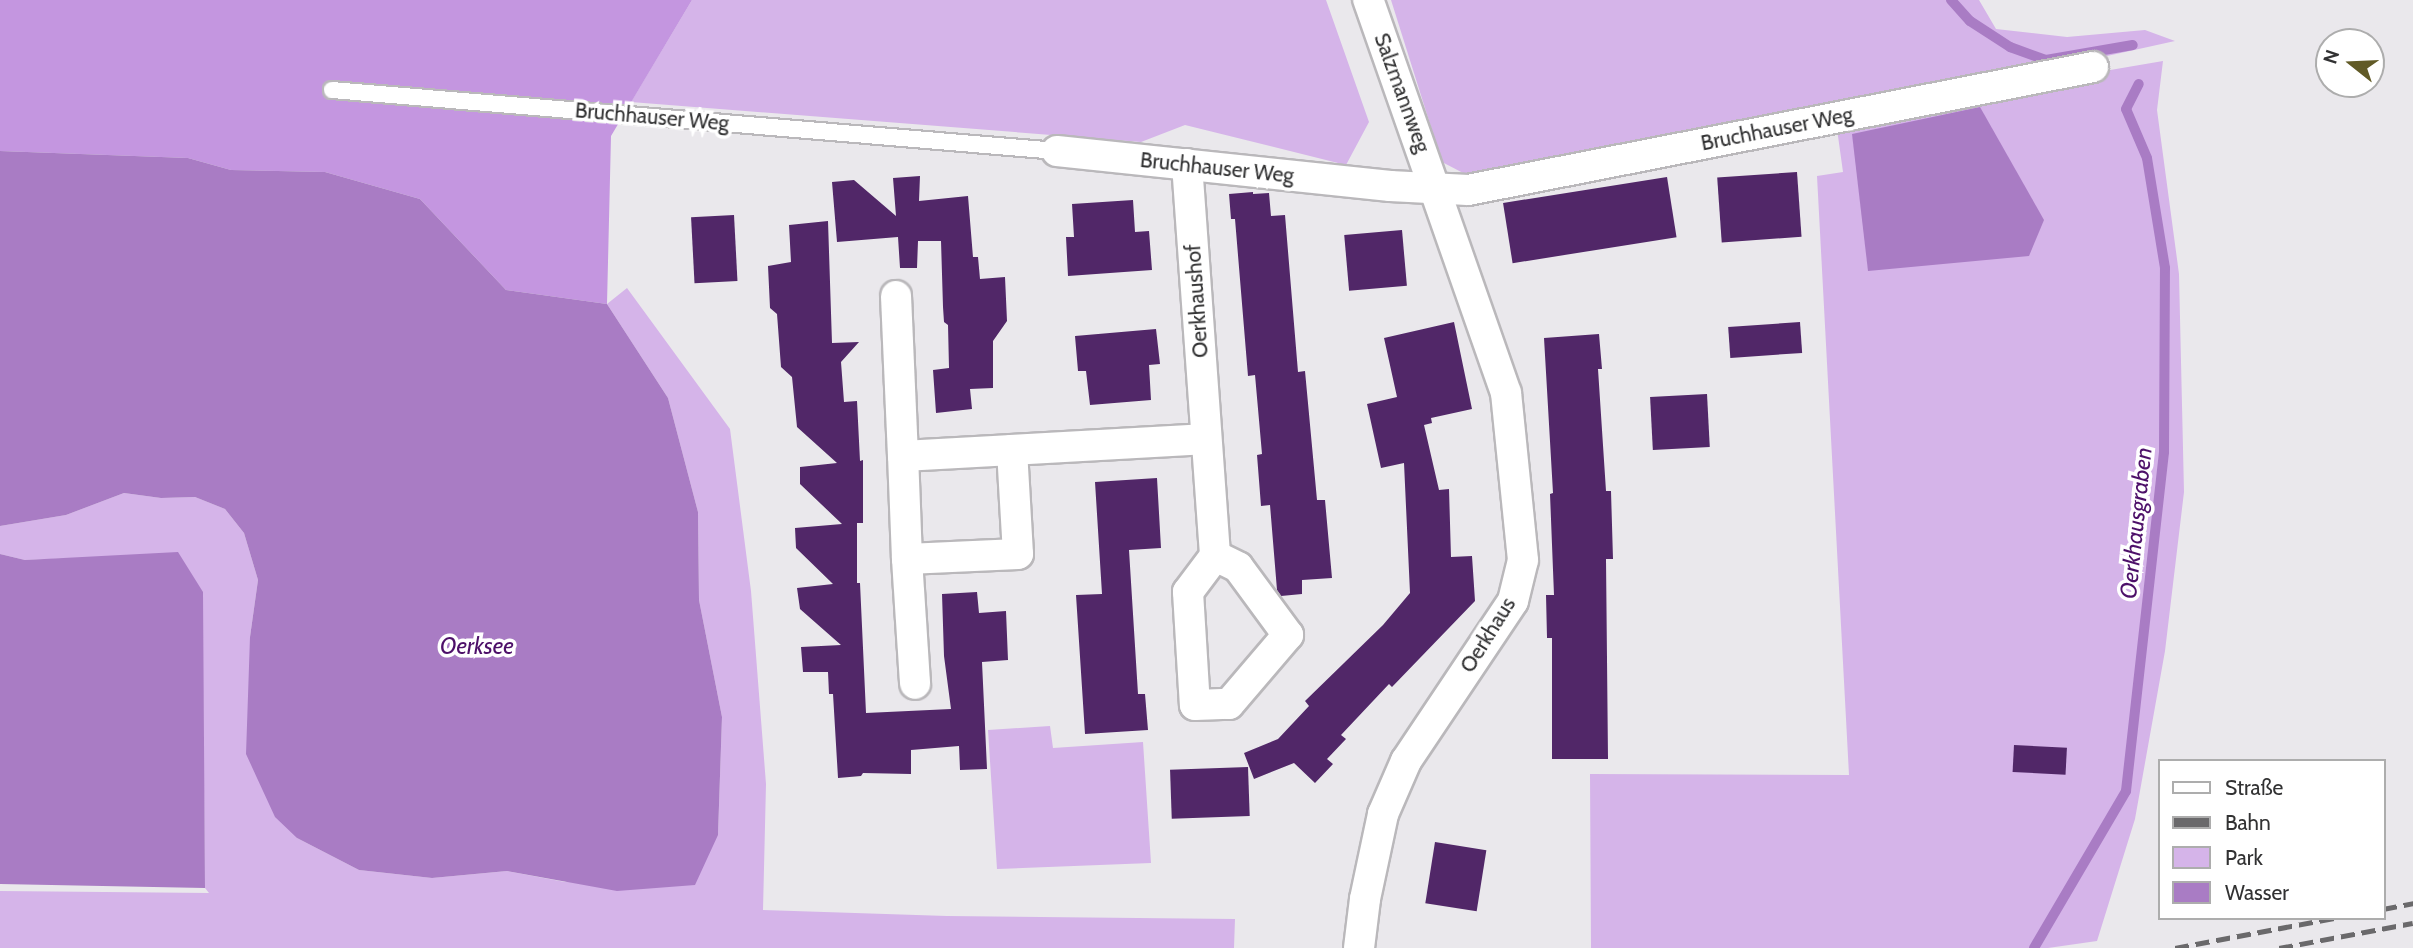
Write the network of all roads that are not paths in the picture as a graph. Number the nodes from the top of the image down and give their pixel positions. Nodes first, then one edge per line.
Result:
1 (1368, 0) edge
2 (2093, 67) dead end
3 (332, 90) dead end
4 (1057, 151) joint
5 (1187, 164) junction
6 (1435, 187) junction
7 (896, 296) dead end
8 (1206, 439) junction
9 (1012, 450) junction
10 (903, 456) junction
11 (1216, 556) junction
12 (907, 559) junction
13 (915, 684) dead end
14 (1359, 948) edge

1 - 6 street, Salzmannweg
2 - 6 street, Bruchhauser Weg
3 - 4 lane, Bruchhauser Weg
4 - 5 street, Bruchhauser Weg
5 - 6 street, Bruchhauser Weg
5 - 8 street, Oerkhaushof
6 - 14 street, Oerkhaus
7 - 10 street
8 - 9 street
8 - 11 street, Oerkhaushof
9 - 10 street
9 - 12 street
10 - 12 street
11 - 11 street
12 - 13 street

